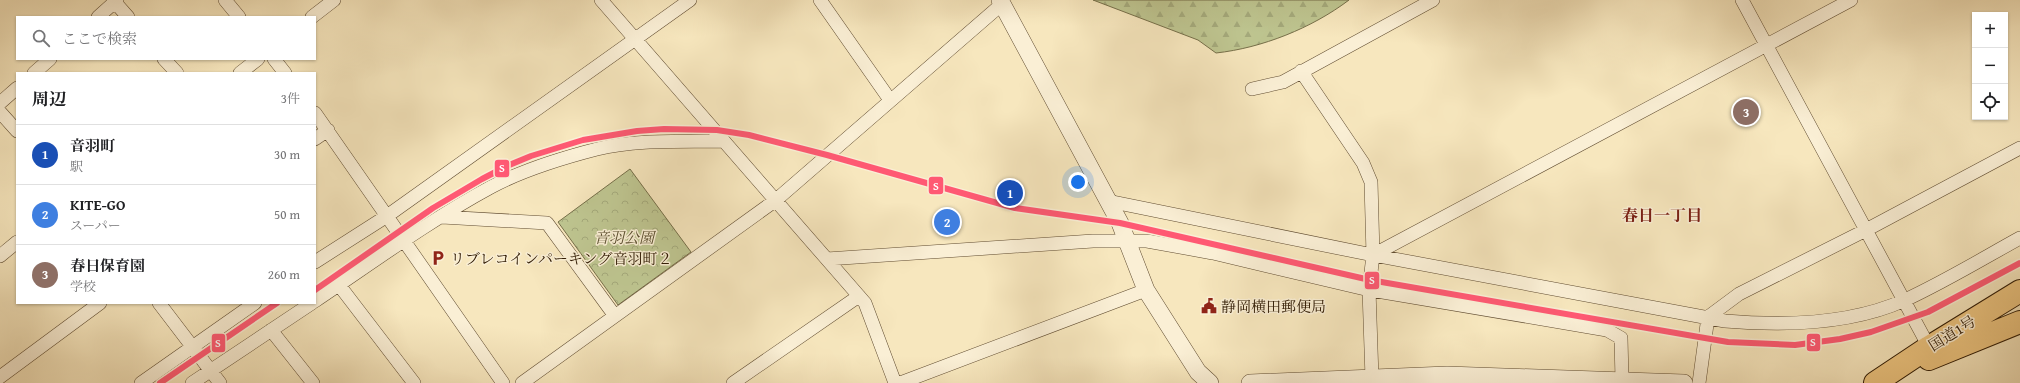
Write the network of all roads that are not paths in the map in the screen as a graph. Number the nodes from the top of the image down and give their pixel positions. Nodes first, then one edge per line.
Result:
1 (225, 0) edge
2 (334, 0) edge
3 (601, 0) edge
4 (690, 0) edge
5 (820, 0) edge
6 (1433, 0) edge
7 (1742, 0) edge
8 (1850, 0) edge
9 (115, 1) edge
10 (1001, 2) edge
11 (99, 16) edge
12 (127, 16) edge
13 (239, 16) edge
14 (313, 16) edge
15 (635, 39) junction
16 (1766, 45) junction
17 (49, 60) edge
18 (165, 60) edge
19 (257, 60) edge
20 (275, 60) edge
21 (1301, 71) junction
22 (35, 72) edge
23 (176, 72) edge
24 (241, 72) edge
25 (284, 72) edge
26 (16, 89) edge
27 (1252, 89) dead end
28 (890, 100) junction
29 (0, 103) edge
30 (0, 112) edge
31 (316, 114) edge
32 (16, 130) edge
33 (328, 130) junction
34 (316, 138) edge
35 (724, 142) junction
36 (2020, 148) edge
37 (776, 200) junction
38 (1108, 201) junction
39 (386, 216) junction
40 (442, 217) junction
41 (1866, 230) junction
42 (2020, 238) edge
43 (405, 241) junction
44 (1127, 242) junction
45 (16, 243) edge
46 (1373, 255) junction
47 (0, 256) edge
48 (316, 258) edge
49 (827, 259) junction
50 (339, 285) junction
51 (1146, 290) junction
52 (1369, 290) junction
53 (2020, 291) edge
54 (859, 296) junction
55 (316, 300) edge
56 (1904, 300) junction
57 (99, 304) edge
58 (160, 304) edge
59 (254, 304) edge
60 (310, 304) edge
61 (614, 316) junction
62 (1708, 317) junction
63 (2020, 322) edge
64 (271, 330) junction
65 (192, 346) junction
66 (1929, 347) junction
67 (210, 370) junction
68 (0, 377) edge
69 (1372, 378) junction
70 (1447, 379) edge
71 (1622, 380) junction
72 (1880, 380) edge
73 (408, 381) edge
74 (736, 382) edge
75 (141, 383) edge
76 (192, 383) edge
77 (220, 383) edge
78 (313, 383) edge
79 (503, 383) edge
80 (522, 383) edge
81 (894, 383) edge
82 (900, 383) edge
83 (1210, 383) edge
84 (1250, 383) edge
85 (1684, 383) edge
86 (1699, 383) edge

1 - 13 street
2 - 14 street
3 - 15 street
4 - 15 street
5 - 28 street
6 - 21 street
7 - 16 street
8 - 16 street
9 - 11 street
9 - 12 street
10 - 28 street
10 - 38 street
15 - 35 street
15 - 39 street
16 - 41 street
16 - 46 street
17 - 22 street
18 - 23 street
19 - 24 street
20 - 25 street
21 - 27 street
21 - 46 street
26 - 29 street
28 - 37 street
30 - 32 street
31 - 33 street
33 - 34 street
33 - 39 street
35 - 37 street
35 - 40 street
36 - 41 street
37 - 49 street
37 - 61 street
38 - 44 street
38 - 46 street
39 - 43 street
39 - 48 street
40 - 43 street
40 - 61 street
41 - 56 street
41 - 62 street
42 - 56 street
43 - 50 street
43 - 79 street
44 - 49 street
44 - 51 street
44 - 52 street
45 - 47 street
46 - 52 street
46 - 62 street
49 - 54 street
50 - 55 street
50 - 73 street
51 - 82 street
51 - 83 street
52 - 69 street
52 - 71 street
53 - 66 highway, 国道1号
54 - 74 street
54 - 81 street
56 - 62 street
56 - 66 street
57 - 68 street
58 - 65 street
59 - 65 street
60 - 64 street
61 - 80 street
62 - 86 street
63 - 72 highway, 国道1号
64 - 67 street
64 - 78 street
65 - 67 street
65 - 75 street
66 - 72 highway, 国道1号
67 - 76 street
67 - 77 street
69 - 70 street
69 - 84 street
70 - 71 street
71 - 85 street

